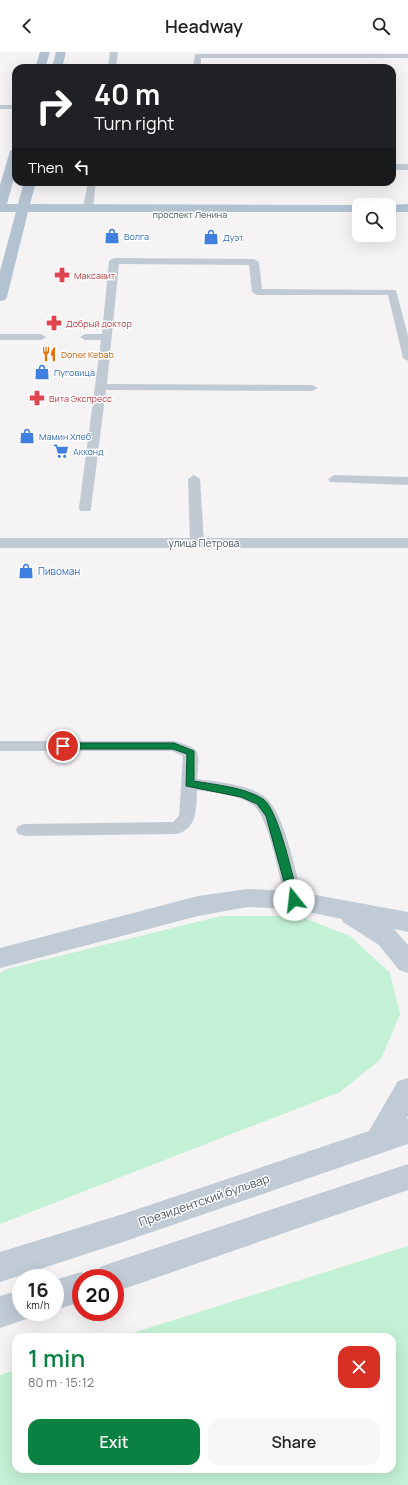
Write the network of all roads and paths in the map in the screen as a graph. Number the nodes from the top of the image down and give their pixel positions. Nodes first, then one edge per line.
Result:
1 (45, 52) edge
2 (61, 52) edge
3 (114, 52) edge
4 (408, 56) edge
5 (41, 64) edge
6 (58, 64) edge
7 (112, 64) edge
8 (197, 64) edge
9 (0, 106) edge
10 (12, 107) edge
11 (12, 165) edge
12 (396, 167) edge
13 (408, 167) edge
14 (29, 186) edge
15 (91, 186) edge
16 (0, 207) edge
17 (88, 207) junction
18 (352, 208) edge
19 (396, 208) edge
20 (408, 208) edge
21 (23, 211) junction
22 (352, 214) edge
23 (396, 214) edge
24 (408, 214) edge
25 (0, 215) edge
26 (0, 297) edge
27 (0, 336) edge
28 (41, 337) dead end
29 (85, 337) dead end
30 (107, 337) junction
31 (408, 358) edge
32 (101, 387) junction
33 (312, 388) dead end
34 (194, 479) dead end
35 (334, 479) dead end
36 (408, 481) edge
37 (85, 508) dead end
38 (0, 543) edge
39 (408, 543) edge
40 (197, 544) junction
41 (0, 746) edge
42 (190, 783) junction
43 (24, 830) dead end
44 (294, 900) junction
45 (343, 909) junction
46 (408, 922) edge
47 (2, 956) edge
48 (408, 963) edge
49 (408, 1090) edge
50 (408, 1131) edge
51 (379, 1141) junction
52 (408, 1177) edge
53 (0, 1267) edge
54 (124, 1273) edge
55 (12, 1309) edge
56 (0, 1312) edge

1 - 5 main road
2 - 6 main road
3 - 7 lane
4 - 8 lane
9 - 10 lane
11 - 16 main road
12 - 13 lane
14 - 21 main road
15 - 17 lane
16 - 21 main road
17 - 18 main road, проспект Ленина
17 - 21 main road, проспект Ленина
19 - 20 main road
21 - 22 main road, проспект Ленина
21 - 25 main road
21 - 26 main road
23 - 24 main road
27 - 28 lane
29 - 30 lane
30 - 31 lane
30 - 32 lane
32 - 33 lane
32 - 37 lane
34 - 40 lane
35 - 36 lane
38 - 40 street, улица Петрова
39 - 40 street, улица Петрова
41 - 42 lane
42 - 43 lane
42 - 44 lane
44 - 45 main road
44 - 47 main road
45 - 46 main road
45 - 48 main road
49 - 51 main road
50 - 51 main road, Президентский бульвар
51 - 53 main road, Президентский бульвар
52 - 54 main road
55 - 56 main road

